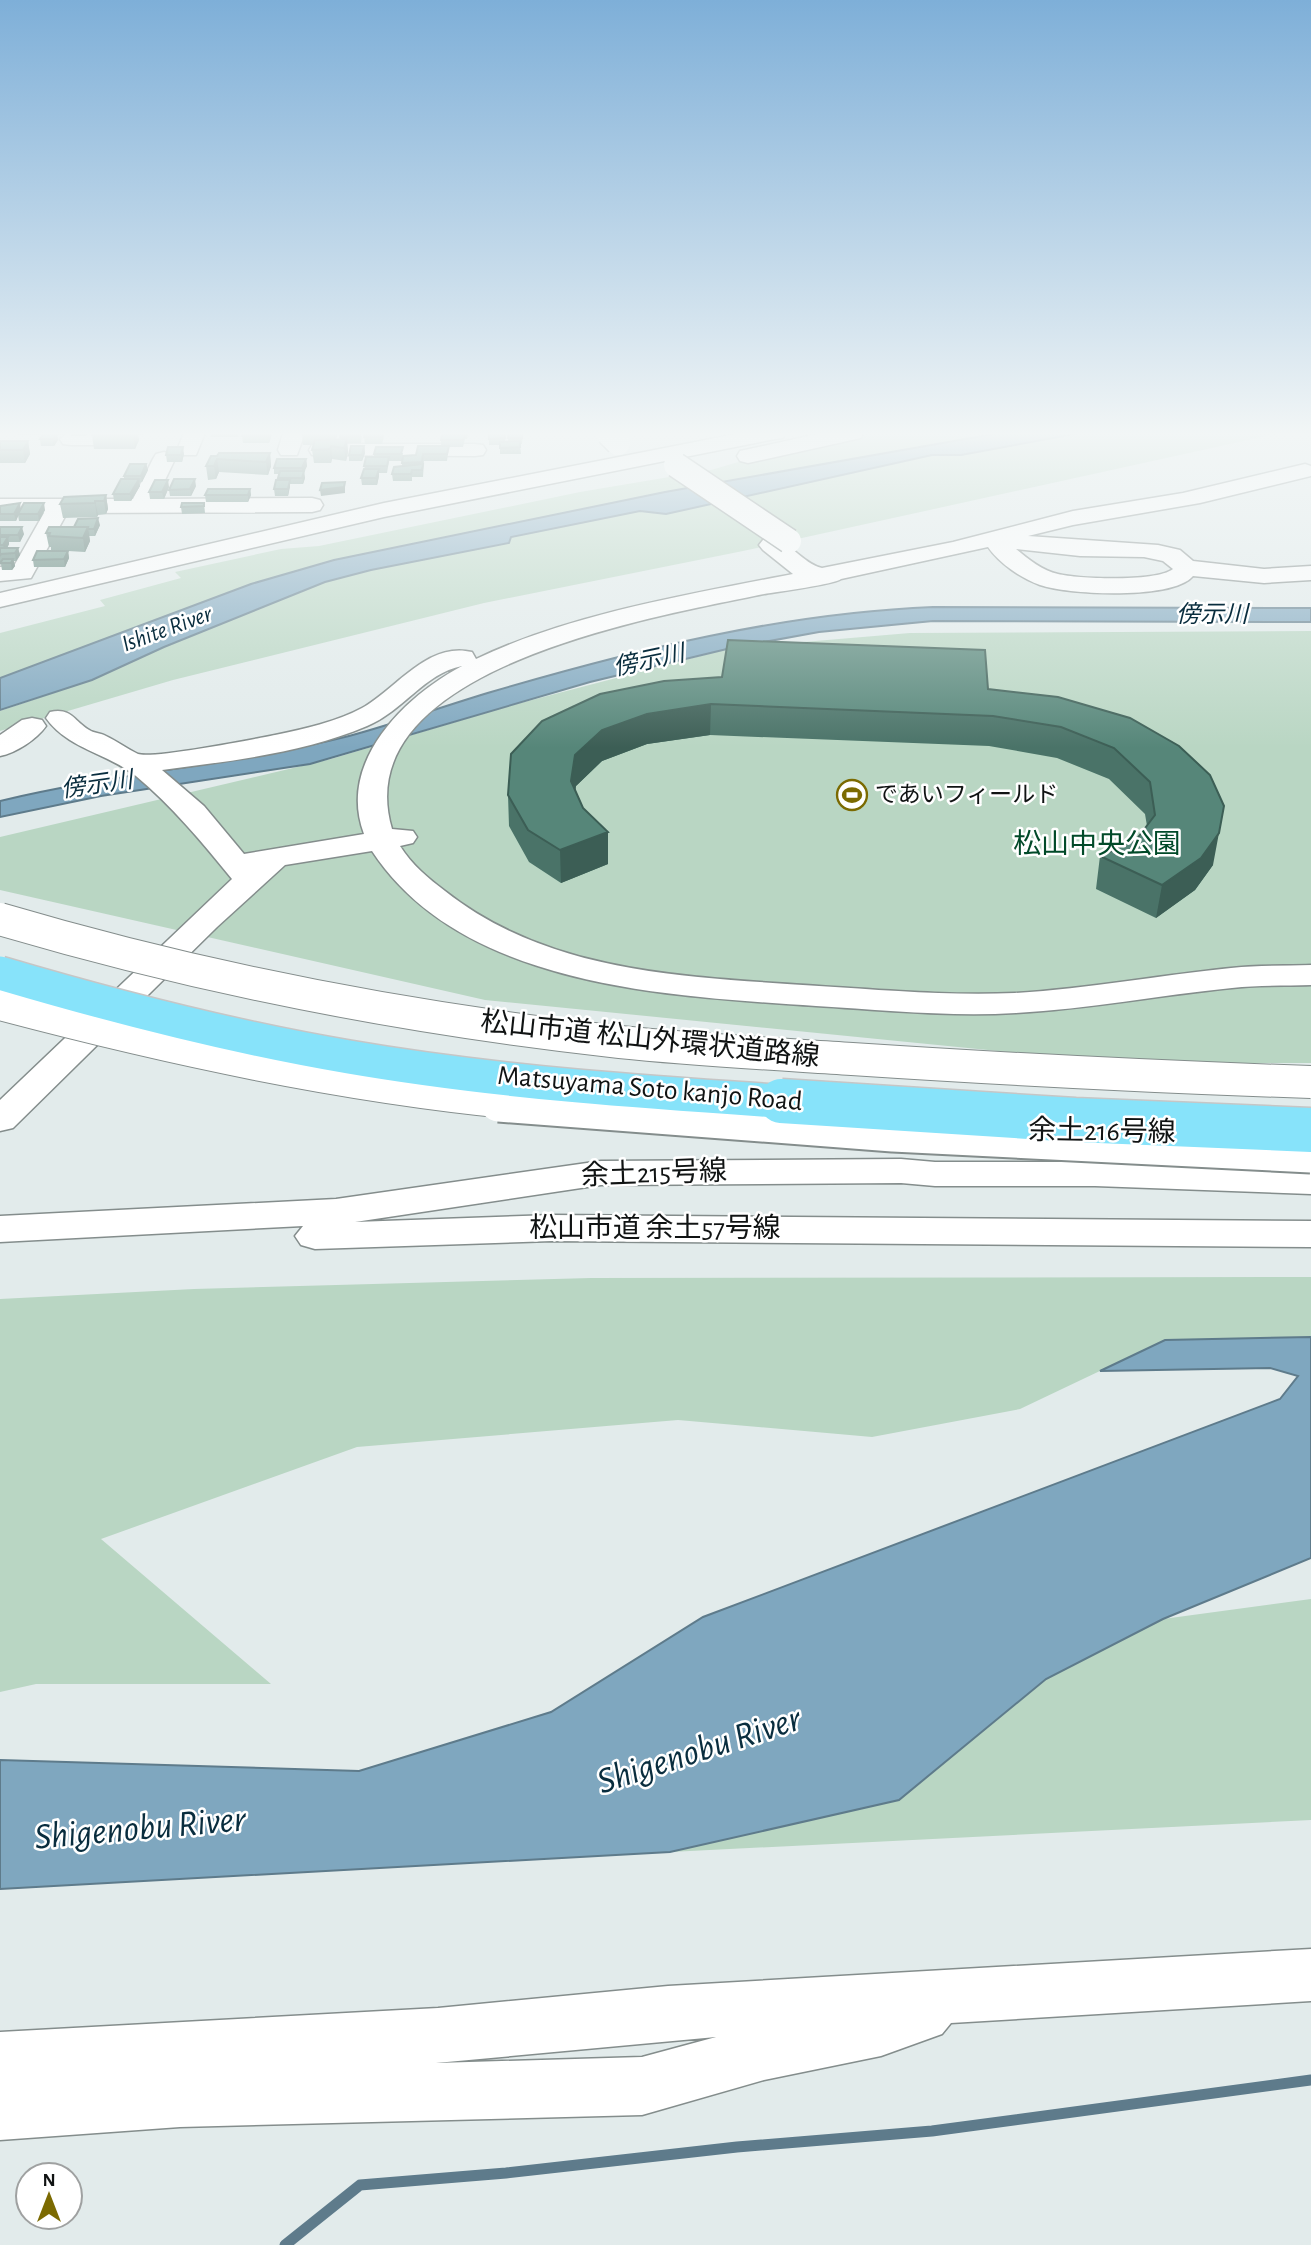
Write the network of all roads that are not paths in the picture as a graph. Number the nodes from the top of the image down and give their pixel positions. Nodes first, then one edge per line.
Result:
1 (42, 538) edge
2 (199, 538) edge
3 (312, 538) edge
4 (344, 538) edge
5 (771, 538) edge
6 (1018, 538) edge
7 (1073, 538) joint
8 (288, 543) junction
9 (997, 545) junction
10 (785, 548) junction
11 (1185, 568) junction
12 (0, 573) edge
13 (1311, 573) edge
14 (824, 575) junction
15 (774, 584) junction
16 (0, 600) edge
17 (0, 614) edge
18 (499, 658) junction
19 (60, 718) dead end
20 (32, 726) dead end
21 (0, 748) edge
22 (391, 764) junction
23 (141, 766) junction
24 (393, 838) junction
25 (243, 872) junction
26 (0, 919) edge
27 (1311, 959) edge
28 (0, 973) edge
29 (1311, 975) edge
30 (696, 992) junction
31 (0, 1004) edge
32 (1311, 1082) edge
33 (0, 1120) edge
34 (1311, 1130) edge
35 (1311, 1138) edge
36 (1311, 1152) edge
37 (901, 1171) junction
38 (1311, 1182) edge
39 (0, 1229) edge
40 (1311, 1234) edge
41 (0, 1246) edge
42 (1311, 1975) edge
43 (940, 1998) junction
44 (0, 2060) edge
45 (0, 2111) edge

1 - 12 street
2 - 16 street
3 - 8 street
4 - 8 street
5 - 10 street
6 - 9 street
7 - 9 street
7 - 11 street
8 - 17 street
9 - 11 street
9 - 14 street
10 - 14 street
10 - 15 street
11 - 13 street
14 - 15 street
14 - 22 street
15 - 18 street
18 - 22 street
18 - 23 street
19 - 23 street
20 - 21 street
22 - 24 street
23 - 25 street
24 - 25 street
24 - 30 street
25 - 33 street
26 - 32 street, 松山市道 松山外環状道路線, bridge
27 - 30 street
28 - 34 highway, Matsuyama Soto kanjo Road, bridge
29 - 30 street
31 - 36 street, bridge
35 - 37 street, 余土216号線
37 - 38 street, 余土215号線
37 - 39 street, 余土215号線
40 - 41 street, 松山市道 余土57号線
42 - 43 street
43 - 44 street
43 - 45 street

